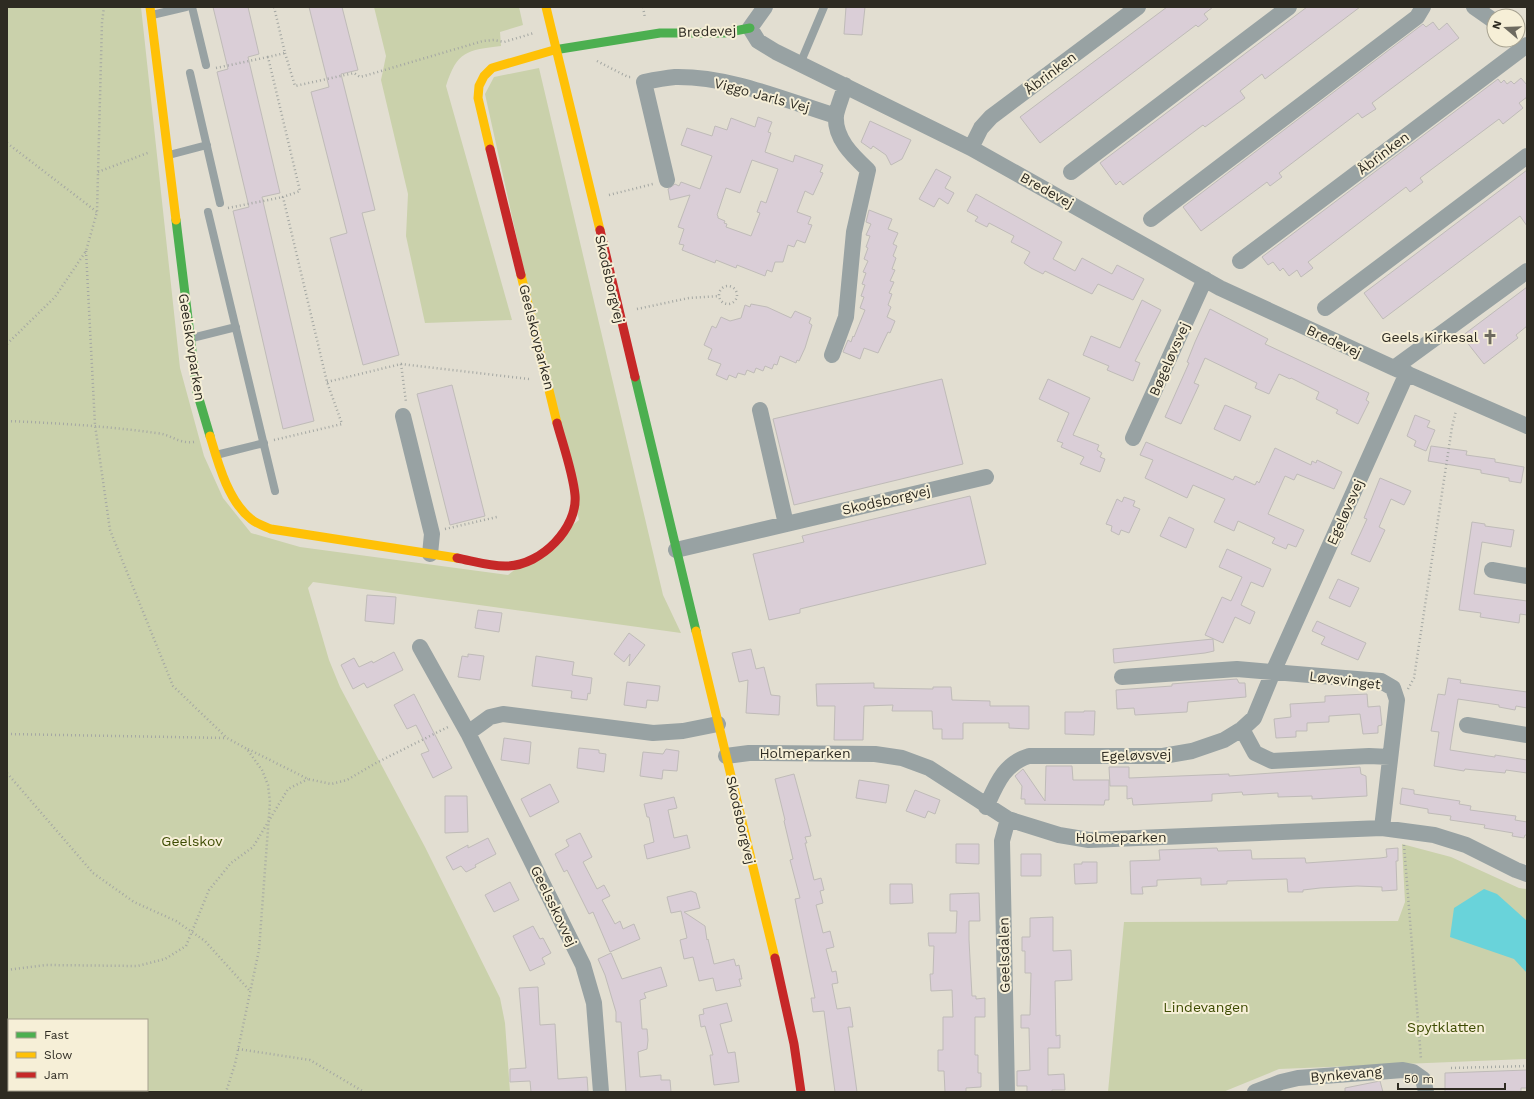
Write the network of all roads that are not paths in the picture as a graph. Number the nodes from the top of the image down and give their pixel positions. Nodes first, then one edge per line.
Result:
1 (186, 7) edge
2 (192, 7) edge
3 (546, 7) edge
4 (765, 7) edge
5 (824, 7) edge
6 (1138, 7) edge
7 (1289, 7) edge
8 (1423, 7) edge
9 (1474, 7) edge
10 (150, 11) edge
11 (1486, 15) edge
12 (750, 28) junction
13 (1520, 48) edge
14 (557, 49) junction
15 (800, 64) junction
16 (210, 66) road end
17 (190, 73) dead end
18 (846, 85) junction
19 (836, 116) junction
20 (207, 146) junction
21 (971, 148) junction
22 (167, 155) junction
23 (1527, 156) edge
24 (1071, 172) dead end
25 (667, 180) road end
26 (220, 203) dead end
27 (208, 212) road end
28 (1151, 219) dead end
29 (1240, 261) dead end
30 (1527, 271) edge
31 (1205, 279) junction
32 (1325, 308) dead end
33 (236, 327) junction
34 (189, 339) junction
35 (832, 354) dead end
36 (1400, 370) junction
37 (760, 410) dead end
38 (402, 416) dead end
39 (1527, 426) edge
40 (1133, 438) dead end
41 (264, 443) junction
42 (216, 455) junction
43 (986, 477) dead end
44 (275, 490) dead end
45 (786, 524) junction
46 (676, 550) junction
47 (430, 554) junction
48 (1492, 570) dead end
49 (1527, 576) edge
50 (420, 647) dead end
51 (1273, 672) junction
52 (1122, 676) dead end
53 (718, 724) junction
54 (1467, 725) dead end
55 (464, 726) junction
56 (1242, 729) junction
57 (1527, 735) edge
58 (726, 756) junction
59 (1390, 757) junction
60 (986, 806) junction
61 (1008, 819) junction
62 (1382, 828) junction
63 (1527, 874) edge
64 (1424, 1085) edge
65 (601, 1092) edge
66 (802, 1092) edge
67 (1007, 1092) edge
68 (1255, 1092) edge

1 - 10 lane
2 - 16 lane
3 - 14 street, Skodsborgvej
4 - 12 street
5 - 15 lane
6 - 21 street, Åbrinken
7 - 24 street
8 - 28 street
9 - 11 street
10 - 22 street, Geelskovparken
12 - 14 street, Bredevej
12 - 15 street, Bredevej
13 - 29 street, Åbrinken
14 - 46 street, Skodsborgvej
14 - 47 street, Geelskovparken
15 - 18 street, Bredevej
17 - 20 lane
18 - 19 street
18 - 21 street, Bredevej
19 - 25 street, Viggo Jarls Vej
19 - 35 street
20 - 22 lane
20 - 26 lane
21 - 31 street, Bredevej
22 - 34 street, Geelskovparken
23 - 32 street
27 - 33 lane
30 - 36 street
31 - 36 street, Bredevej
31 - 40 street, Bøgeløvsvej
33 - 34 lane
33 - 41 lane
34 - 42 street, Geelskovparken
36 - 39 street, Bredevej
36 - 51 street, Egeløvsvej
37 - 45 street
38 - 47 street
41 - 42 lane
41 - 44 lane
42 - 47 street, Geelskovparken
43 - 45 street, Skodsborgvej
45 - 46 street, Skodsborgvej
46 - 53 street, Skodsborgvej
48 - 49 street
50 - 55 street, Geelsskovvej
51 - 52 street
51 - 56 street, Egeløvsvej
51 - 59 street, Løvsvinget
53 - 55 street
53 - 58 street, Skodsborgvej
54 - 57 street
55 - 65 street, Geelsskovvej
56 - 59 street
56 - 60 street, Egeløvsvej
58 - 60 street, Holmeparken
58 - 66 street, Skodsborgvej
59 - 62 street, Løvsvinget
60 - 61 street, Holmeparken
61 - 62 street, Holmeparken
61 - 67 street, Geelsdalen
62 - 63 street, Holmeparken
64 - 68 street, Bynkevang

